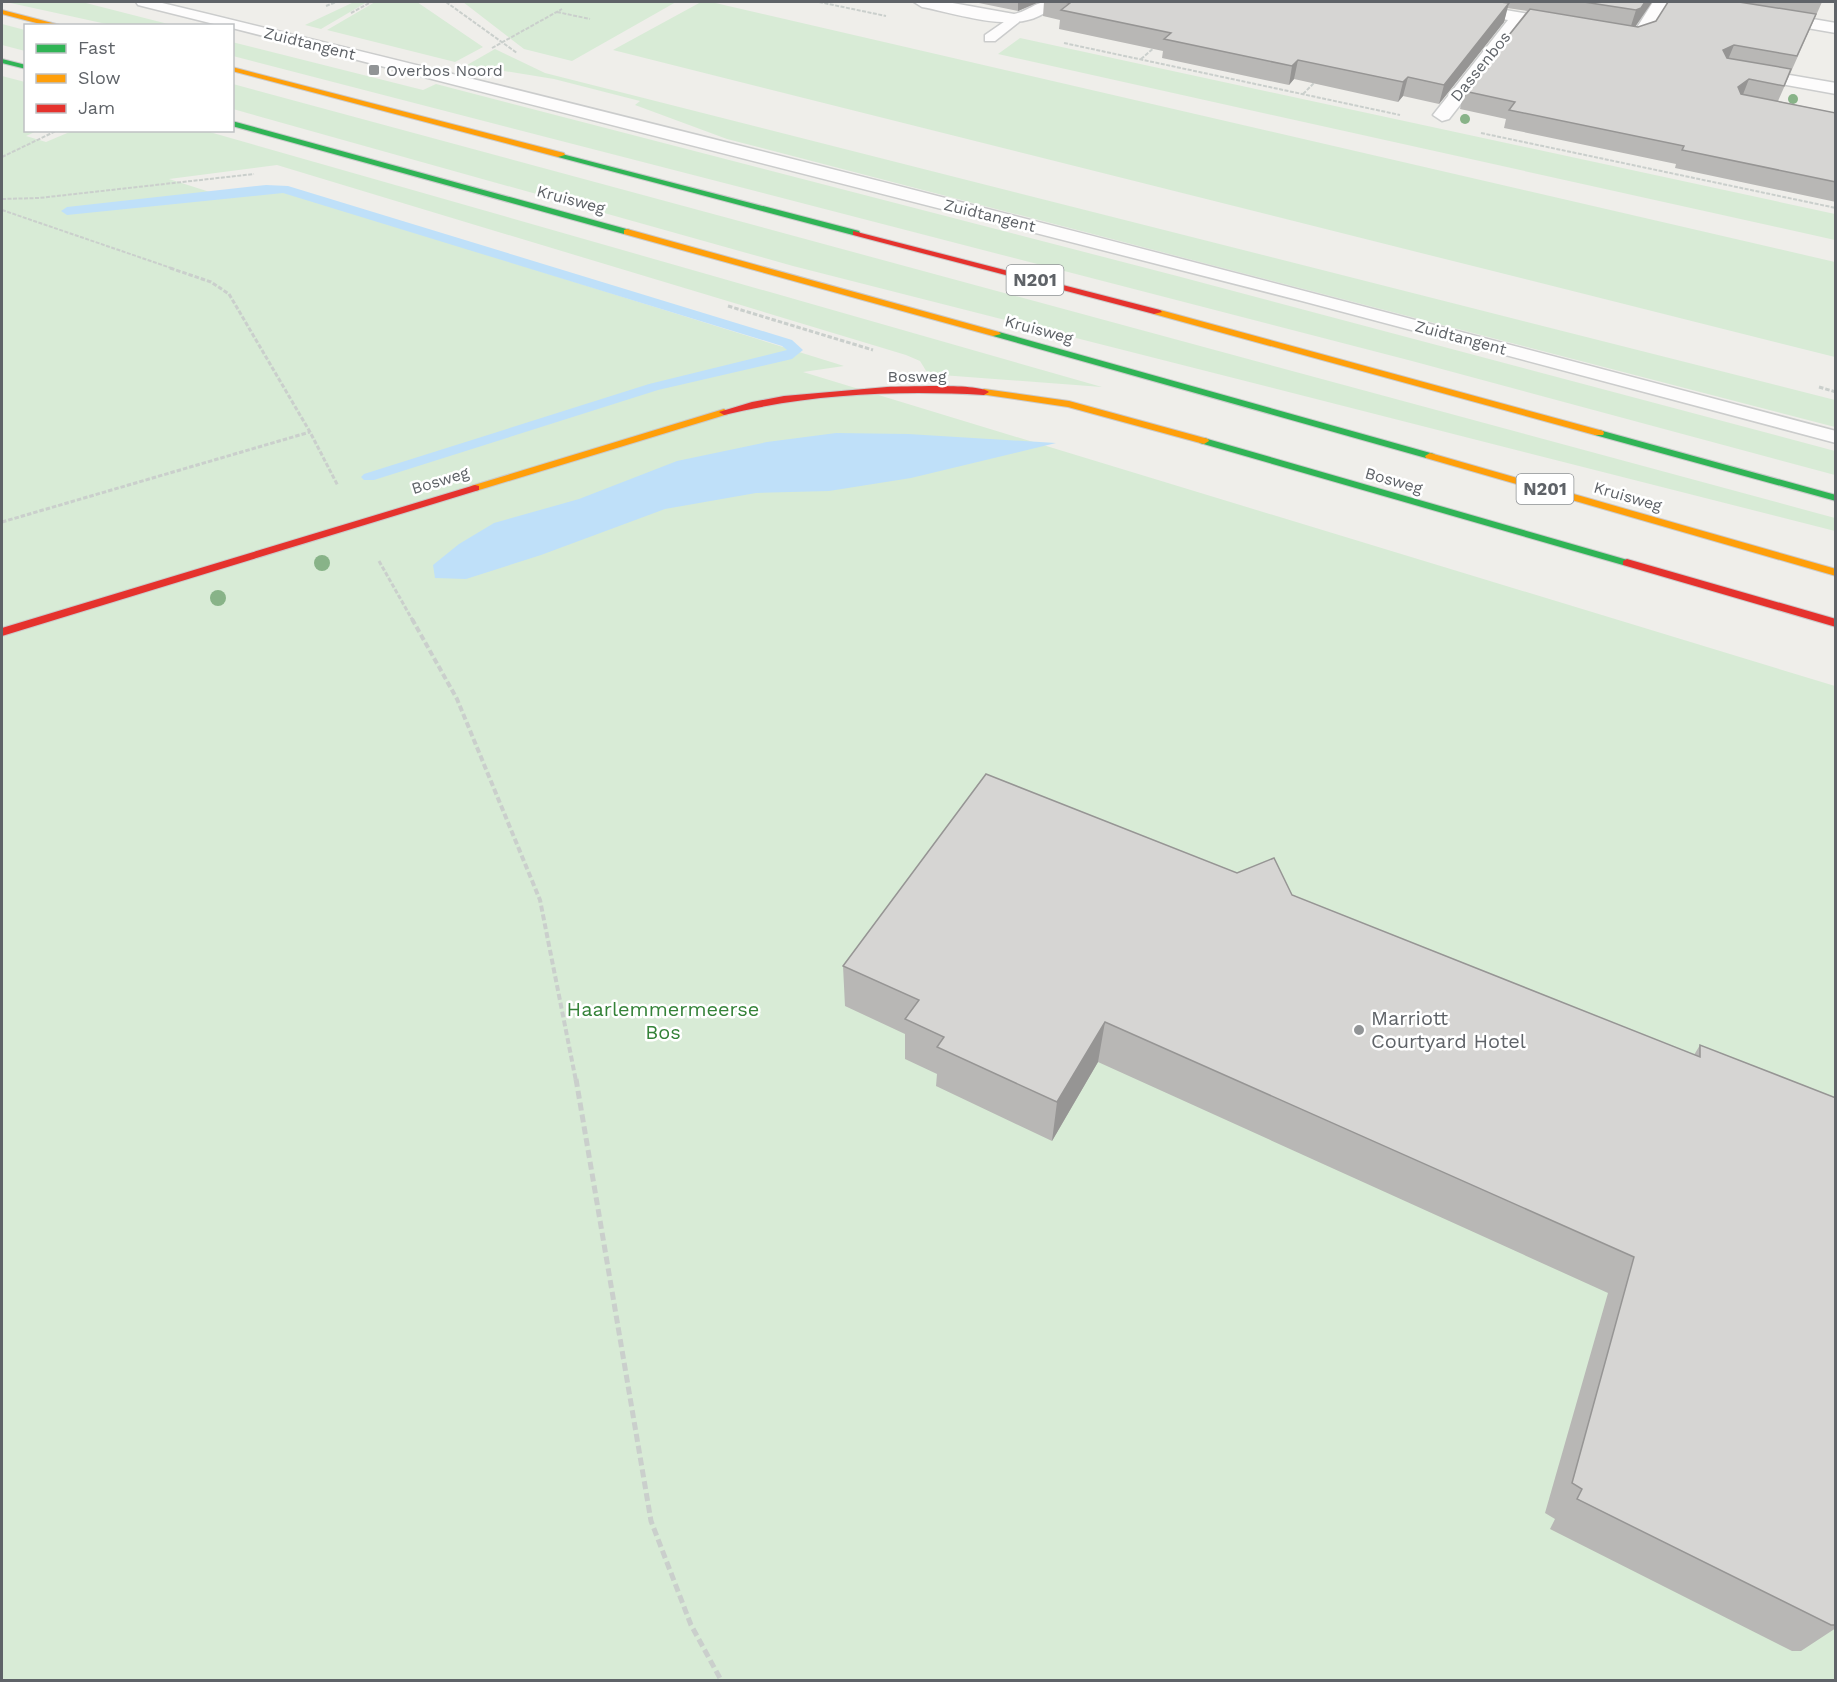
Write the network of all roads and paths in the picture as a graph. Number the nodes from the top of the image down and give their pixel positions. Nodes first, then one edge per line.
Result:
1 (143, 2) edge
2 (446, 2) edge
3 (922, 2) edge
4 (1048, 2) edge
5 (1432, 2) edge
6 (1661, 2) edge
7 (562, 9) dead end
8 (2, 12) edge
9 (556, 12) junction
10 (1750, 14) edge
11 (1519, 18) junction
12 (590, 19) dead end
13 (1014, 19) junction
14 (50, 24) edge
15 (233, 24) edge
16 (234, 24) edge
17 (1836, 28) edge
18 (990, 38) dead end
19 (503, 42) junction
20 (1159, 44) edge
21 (485, 51) dead end
22 (1141, 59) dead end
23 (2, 61) edge
24 (24, 66) edge
25 (1727, 69) edge
26 (234, 70) edge
27 (1318, 78) edge
28 (1836, 89) edge
29 (1303, 94) dead end
30 (1442, 115) edge
31 (234, 124) edge
32 (54, 132) edge
33 (2, 157) edge
34 (256, 173) dead end
35 (2, 199) edge
36 (2, 210) edge
37 (727, 306) dead end
38 (908, 392) junction
39 (310, 432) junction
40 (1836, 437) edge
41 (1836, 498) edge
42 (2, 522) edge
43 (357, 522) junction
44 (1836, 573) edge
45 (1836, 623) edge
46 (2, 632) edge
47 (721, 1680) edge

1 - 15 lane, Zuidtangent
2 - 19 path
3 - 13 street
4 - 13 street
5 - 11 street, Dassenbos
6 - 11 street, Dassenbos
7 - 9 path
8 - 14 main road
9 - 12 path
9 - 19 path
10 - 17 street
11 - 30 street, Dassenbos
13 - 18 lane
16 - 40 lane, Zuidtangent
19 - 21 path
20 - 22 path
23 - 24 main road
25 - 28 street
26 - 41 main road, N201
27 - 29 path
31 - 44 main road, Kruisweg / N201
32 - 33 path
34 - 35 path
36 - 39 path
37 - 38 path
38 - 43 main road, Bosweg
38 - 45 main road, Bosweg
39 - 42 path
39 - 43 path
43 - 46 main road, Bosweg
43 - 47 path

